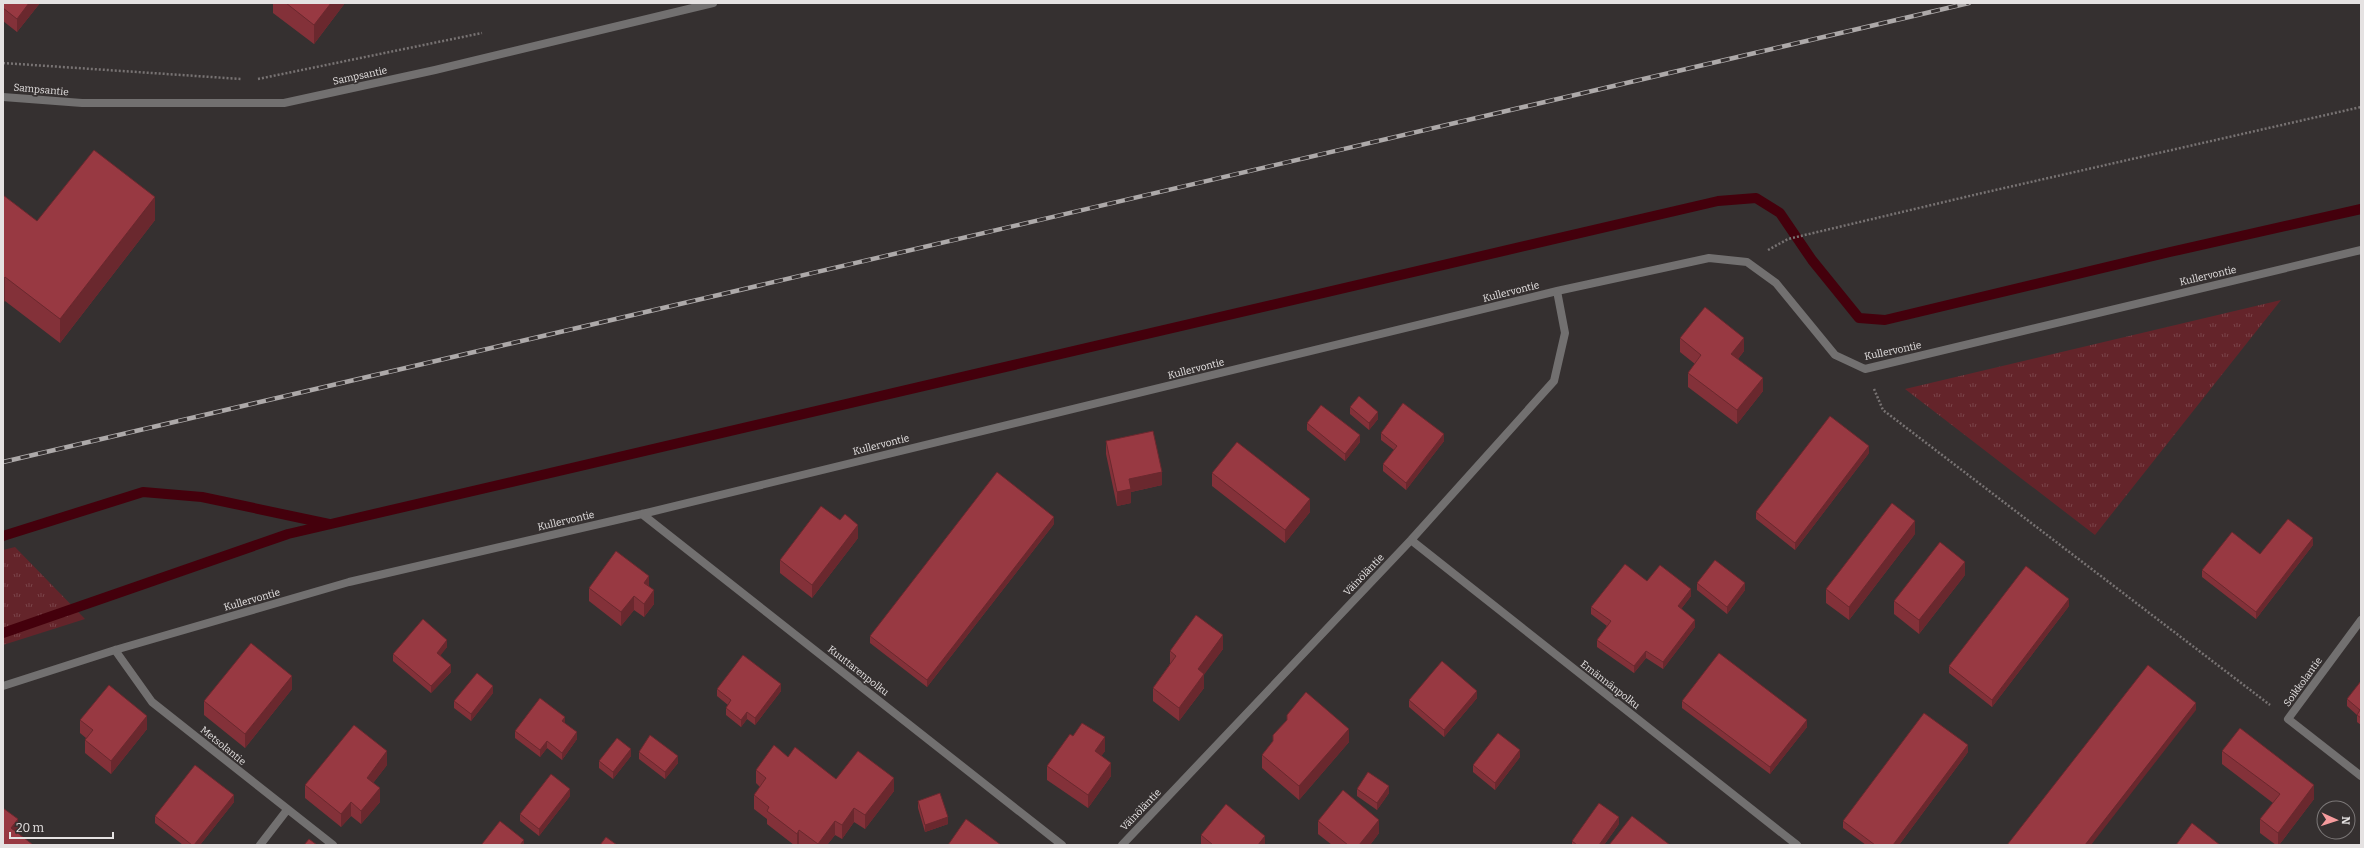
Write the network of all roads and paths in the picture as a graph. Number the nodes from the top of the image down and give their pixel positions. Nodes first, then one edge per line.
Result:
1 (713, 3) edge
2 (486, 33) dead end
3 (3, 63) edge
4 (247, 79) dead end
5 (255, 79) dead end
6 (3, 96) edge
7 (2361, 107) edge
8 (2361, 250) edge
9 (1747, 262) junction
10 (1557, 291) junction
11 (1865, 369) junction
12 (642, 514) junction
13 (1411, 540) junction
14 (2361, 620) edge
15 (115, 650) junction
16 (3, 686) edge
17 (2288, 719) junction
18 (2361, 776) edge
19 (287, 810) junction
20 (260, 845) edge
21 (333, 845) edge
22 (1062, 845) edge
23 (1122, 845) edge
24 (1797, 845) edge

1 - 6 street, Sampsantie
2 - 5 path
3 - 4 path
7 - 9 path
8 - 11 street, Kullervontie
9 - 10 street, Kullervontie
9 - 11 street, Kullervontie
10 - 12 street, Kullervontie
10 - 13 street, Väinöläntie
11 - 17 path
12 - 15 street, Kullervontie
12 - 22 street, Kuuttarenpolku
13 - 23 street, Väinöläntie
13 - 24 street, Emännänpolku
14 - 17 street, Soikkolantie
15 - 16 street, Kullervontie
15 - 19 street, Metsolantie
17 - 18 street, Soikkolantie
19 - 20 street
19 - 21 street, Metsolantie

